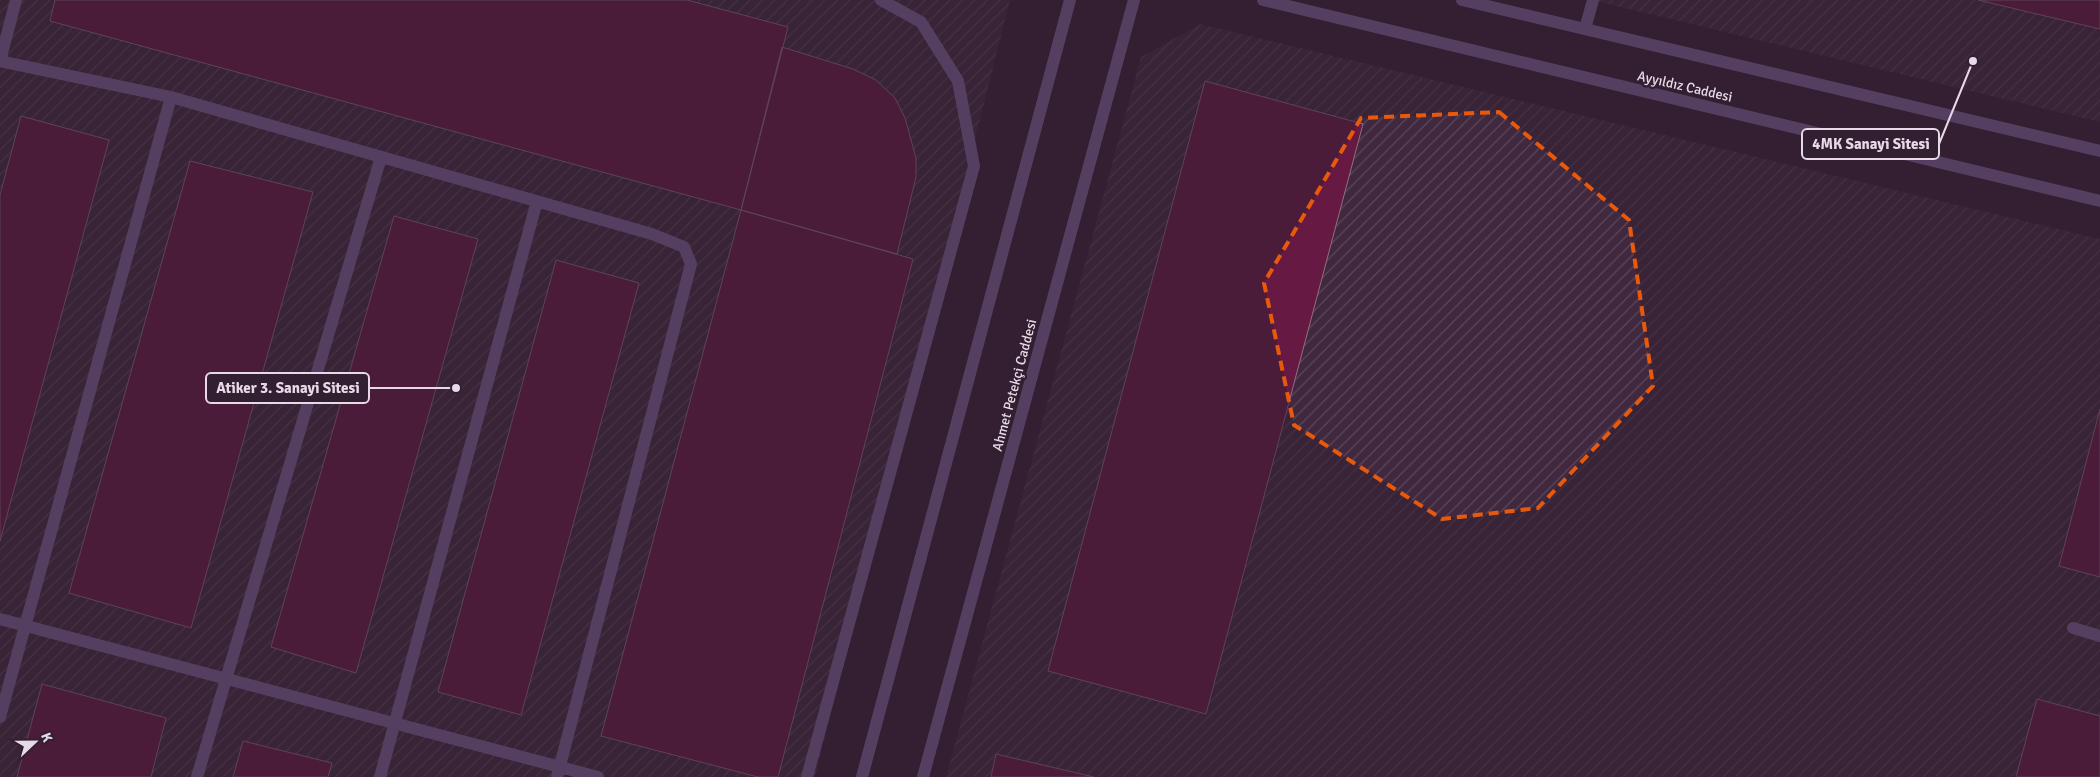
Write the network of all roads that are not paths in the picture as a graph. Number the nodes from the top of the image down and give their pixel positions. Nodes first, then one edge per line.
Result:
1 (16, 0) edge
2 (881, 0) edge
3 (1070, 0) edge
4 (1134, 0) edge
5 (1263, 0) edge
6 (1462, 0) edge
7 (1593, 0) edge
8 (1585, 29) junction
9 (0, 61) edge
10 (171, 97) junction
11 (2100, 151) edge
12 (381, 157) junction
13 (2100, 200) edge
14 (537, 201) junction
15 (0, 619) edge
16 (25, 626) junction
17 (2073, 628) dead end
18 (2100, 636) edge
19 (225, 678) junction
20 (0, 717) edge
21 (396, 723) junction
22 (558, 771) edge
23 (198, 777) edge
24 (380, 777) edge
25 (598, 777) edge
26 (806, 777) edge
27 (862, 777) edge
28 (923, 777) edge

1 - 9 street
2 - 26 street
3 - 27 street
4 - 28 street, Ahmet Petekçi Caddesi
5 - 13 street, Ayyıldız Caddesi
6 - 8 street
7 - 8 street
8 - 11 street
9 - 10 street
10 - 12 street
10 - 16 street
12 - 14 street
12 - 19 street
14 - 21 street
14 - 22 street
15 - 16 street
16 - 19 street
16 - 20 street
17 - 18 street
19 - 21 street
19 - 23 street
21 - 22 street
21 - 24 street
22 - 25 street

